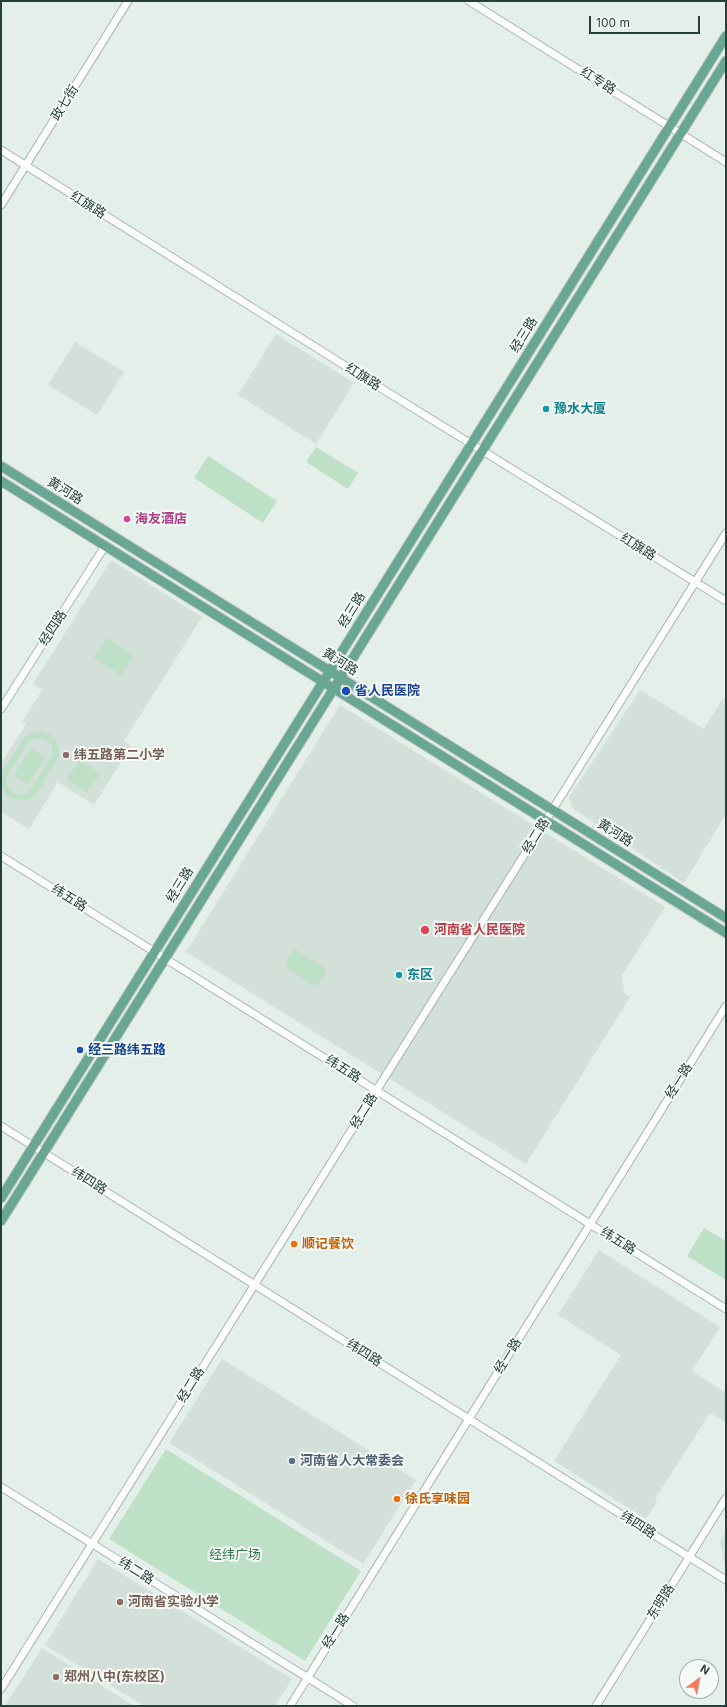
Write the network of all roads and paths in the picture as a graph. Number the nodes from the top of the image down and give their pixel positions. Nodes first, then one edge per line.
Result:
1 (128, 1) edge
2 (469, 1) edge
3 (726, 36) edge
4 (726, 61) edge
5 (669, 126) junction
6 (680, 133) junction
7 (1, 150) edge
8 (726, 162) edge
9 (26, 165) junction
10 (1, 205) edge
11 (472, 444) junction
12 (483, 451) junction
13 (1, 466) edge
14 (1, 481) edge
15 (726, 533) edge
16 (105, 546) junction
17 (695, 582) junction
18 (726, 601) edge
19 (330, 671) junction
20 (341, 678) junction
21 (323, 682) junction
22 (334, 689) junction
23 (1, 709) edge
24 (552, 810) junction
25 (546, 820) junction
26 (1, 856) edge
27 (726, 918) edge
28 (726, 933) edge
29 (154, 951) junction
30 (165, 958) junction
31 (726, 1006) edge
32 (377, 1090) junction
33 (1, 1126) edge
34 (33, 1146) junction
35 (44, 1153) junction
36 (1, 1198) edge
37 (1, 1221) edge
38 (590, 1224) junction
39 (254, 1285) junction
40 (726, 1309) edge
41 (469, 1419) junction
42 (1, 1486) edge
43 (726, 1498) edge
44 (92, 1543) junction
45 (689, 1557) junction
46 (726, 1580) edge
47 (307, 1677) junction
48 (1, 1689) edge
49 (290, 1706) edge
50 (353, 1706) edge
51 (596, 1706) edge

1 - 9 street, 政七街
2 - 5 street, 红专路
3 - 5 main road, 经三路
4 - 6 main road, 经三路
5 - 6 street, 红专路
5 - 11 main road, 经三路
6 - 8 street, 红专路
6 - 12 main road, 经三路
7 - 9 street, 红旗路
9 - 10 street, 政七街
9 - 11 street, 红旗路
11 - 12 street, 红旗路
11 - 19 main road, 经三路
12 - 17 street, 红旗路
12 - 20 main road, 经三路
13 - 19 main road, 黄河路
14 - 16 main road, 黄河路
15 - 17 street, 经二路
16 - 21 main road, 黄河路
16 - 23 street, 经四路
17 - 18 street, 红旗路
17 - 24 street, 经二路
19 - 20 main road, 黄河路
19 - 21 main road, 经三路
20 - 22 main road, 经三路
20 - 24 main road, 黄河路
21 - 22 main road, 黄河路
21 - 29 main road, 经三路
22 - 25 main road, 黄河路
22 - 30 main road, 经三路
24 - 25 street, 经二路
24 - 27 main road, 黄河路
25 - 28 main road, 黄河路
25 - 32 street, 经二路
26 - 29 street, 纬五路
29 - 30 street, 纬五路
29 - 34 main road, 经三路
30 - 32 street, 纬五路
30 - 35 main road, 经三路
31 - 38 street, 经一路
32 - 38 street, 纬五路
32 - 39 street, 经二路
33 - 34 street, 纬四路
34 - 35 street, 纬四路
34 - 36 main road, 经三路
35 - 37 main road, 经三路
35 - 39 street, 纬四路
38 - 40 street, 纬五路
38 - 41 street, 经一路
39 - 41 street, 纬四路
39 - 44 street, 经二路
41 - 45 street, 纬四路
41 - 47 street, 经一路
42 - 44 street, 纬二路
43 - 45 street, 东明路
44 - 47 street, 纬二路
44 - 48 street, 经二路
45 - 46 street, 纬四路
45 - 51 street, 东明路
47 - 49 street, 经一路
47 - 50 street, 纬二路

